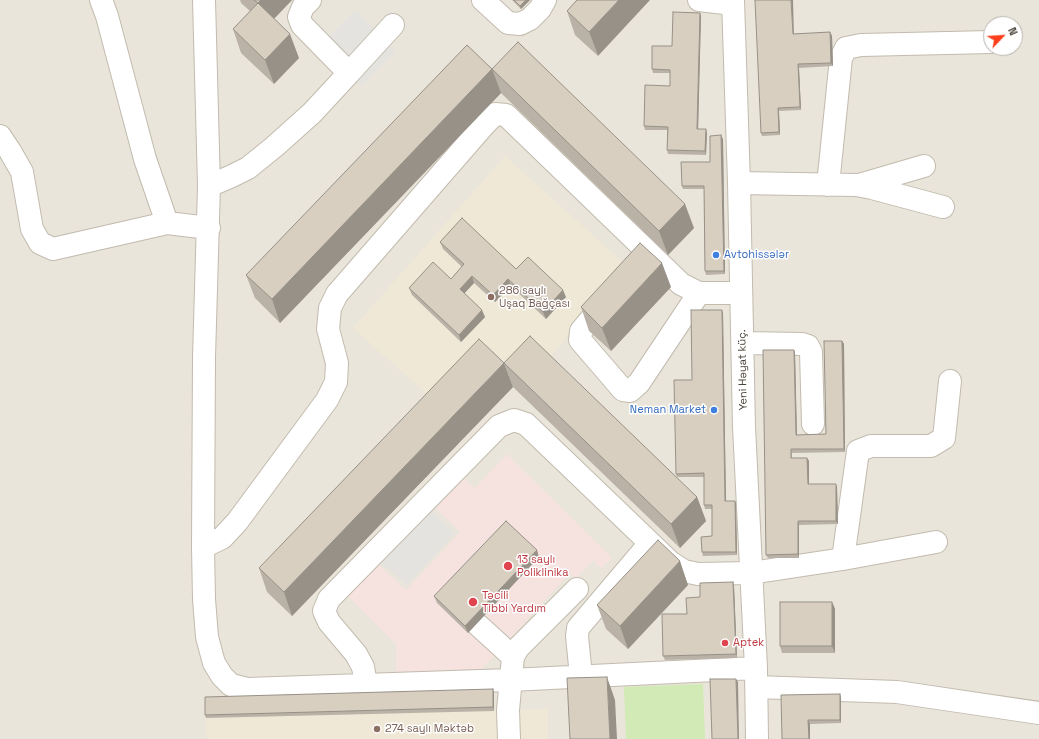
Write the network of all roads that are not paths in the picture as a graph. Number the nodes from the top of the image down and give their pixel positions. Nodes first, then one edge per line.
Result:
1 (101, 0) edge
2 (204, 0) edge
3 (310, 0) edge
4 (483, 0) edge
5 (545, 0) edge
6 (699, 0) edge
7 (733, 2) edge
8 (393, 25) dead end
9 (983, 42) edge
10 (349, 73) junction
11 (0, 136) edge
12 (924, 166) dead end
13 (739, 183) junction
14 (828, 185) junction
15 (209, 186) junction
16 (856, 186) junction
17 (943, 206) dead end
18 (167, 224) junction
19 (209, 228) junction
20 (648, 252) junction
21 (634, 269) edge
22 (619, 286) edge
23 (698, 293) junction
24 (741, 293) junction
25 (743, 343) junction
26 (950, 381) dead end
27 (813, 424) dead end
28 (936, 542) dead end
29 (650, 543) junction
30 (203, 547) junction
31 (843, 559) junction
32 (751, 573) junction
33 (577, 589) dead end
34 (478, 625) dead end
35 (513, 657) junction
36 (575, 677) junction
37 (756, 677) junction
38 (510, 680) junction
39 (366, 685) junction
40 (570, 700) edge
41 (1039, 713) edge
42 (509, 739) edge
43 (757, 739) edge

1 - 18 street
2 - 15 street
3 - 10 street
4 - 5 street
6 - 7 street
7 - 13 street, Yeni Həyat küç.
8 - 10 street
9 - 14 street
10 - 15 street
11 - 18 street
12 - 16 street
13 - 14 street
13 - 24 street, Yeni Həyat küç.
14 - 16 street
15 - 19 street
16 - 17 street
18 - 19 street
19 - 30 street
20 - 21 street
20 - 23 street
20 - 30 street
22 - 23 street
23 - 24 street
24 - 25 street, Yeni Həyat küç.
25 - 27 street
25 - 32 street, Yeni Həyat küç.
26 - 31 street
28 - 31 street
29 - 32 street
29 - 36 street
29 - 39 street
30 - 39 street
31 - 32 street
32 - 37 street, Yeni Həyat küç.
33 - 35 street
34 - 35 street
35 - 38 street
36 - 37 street
36 - 38 street
36 - 40 street
37 - 41 street
37 - 43 street, Yeni Həyat küç.
38 - 39 street
38 - 42 street

